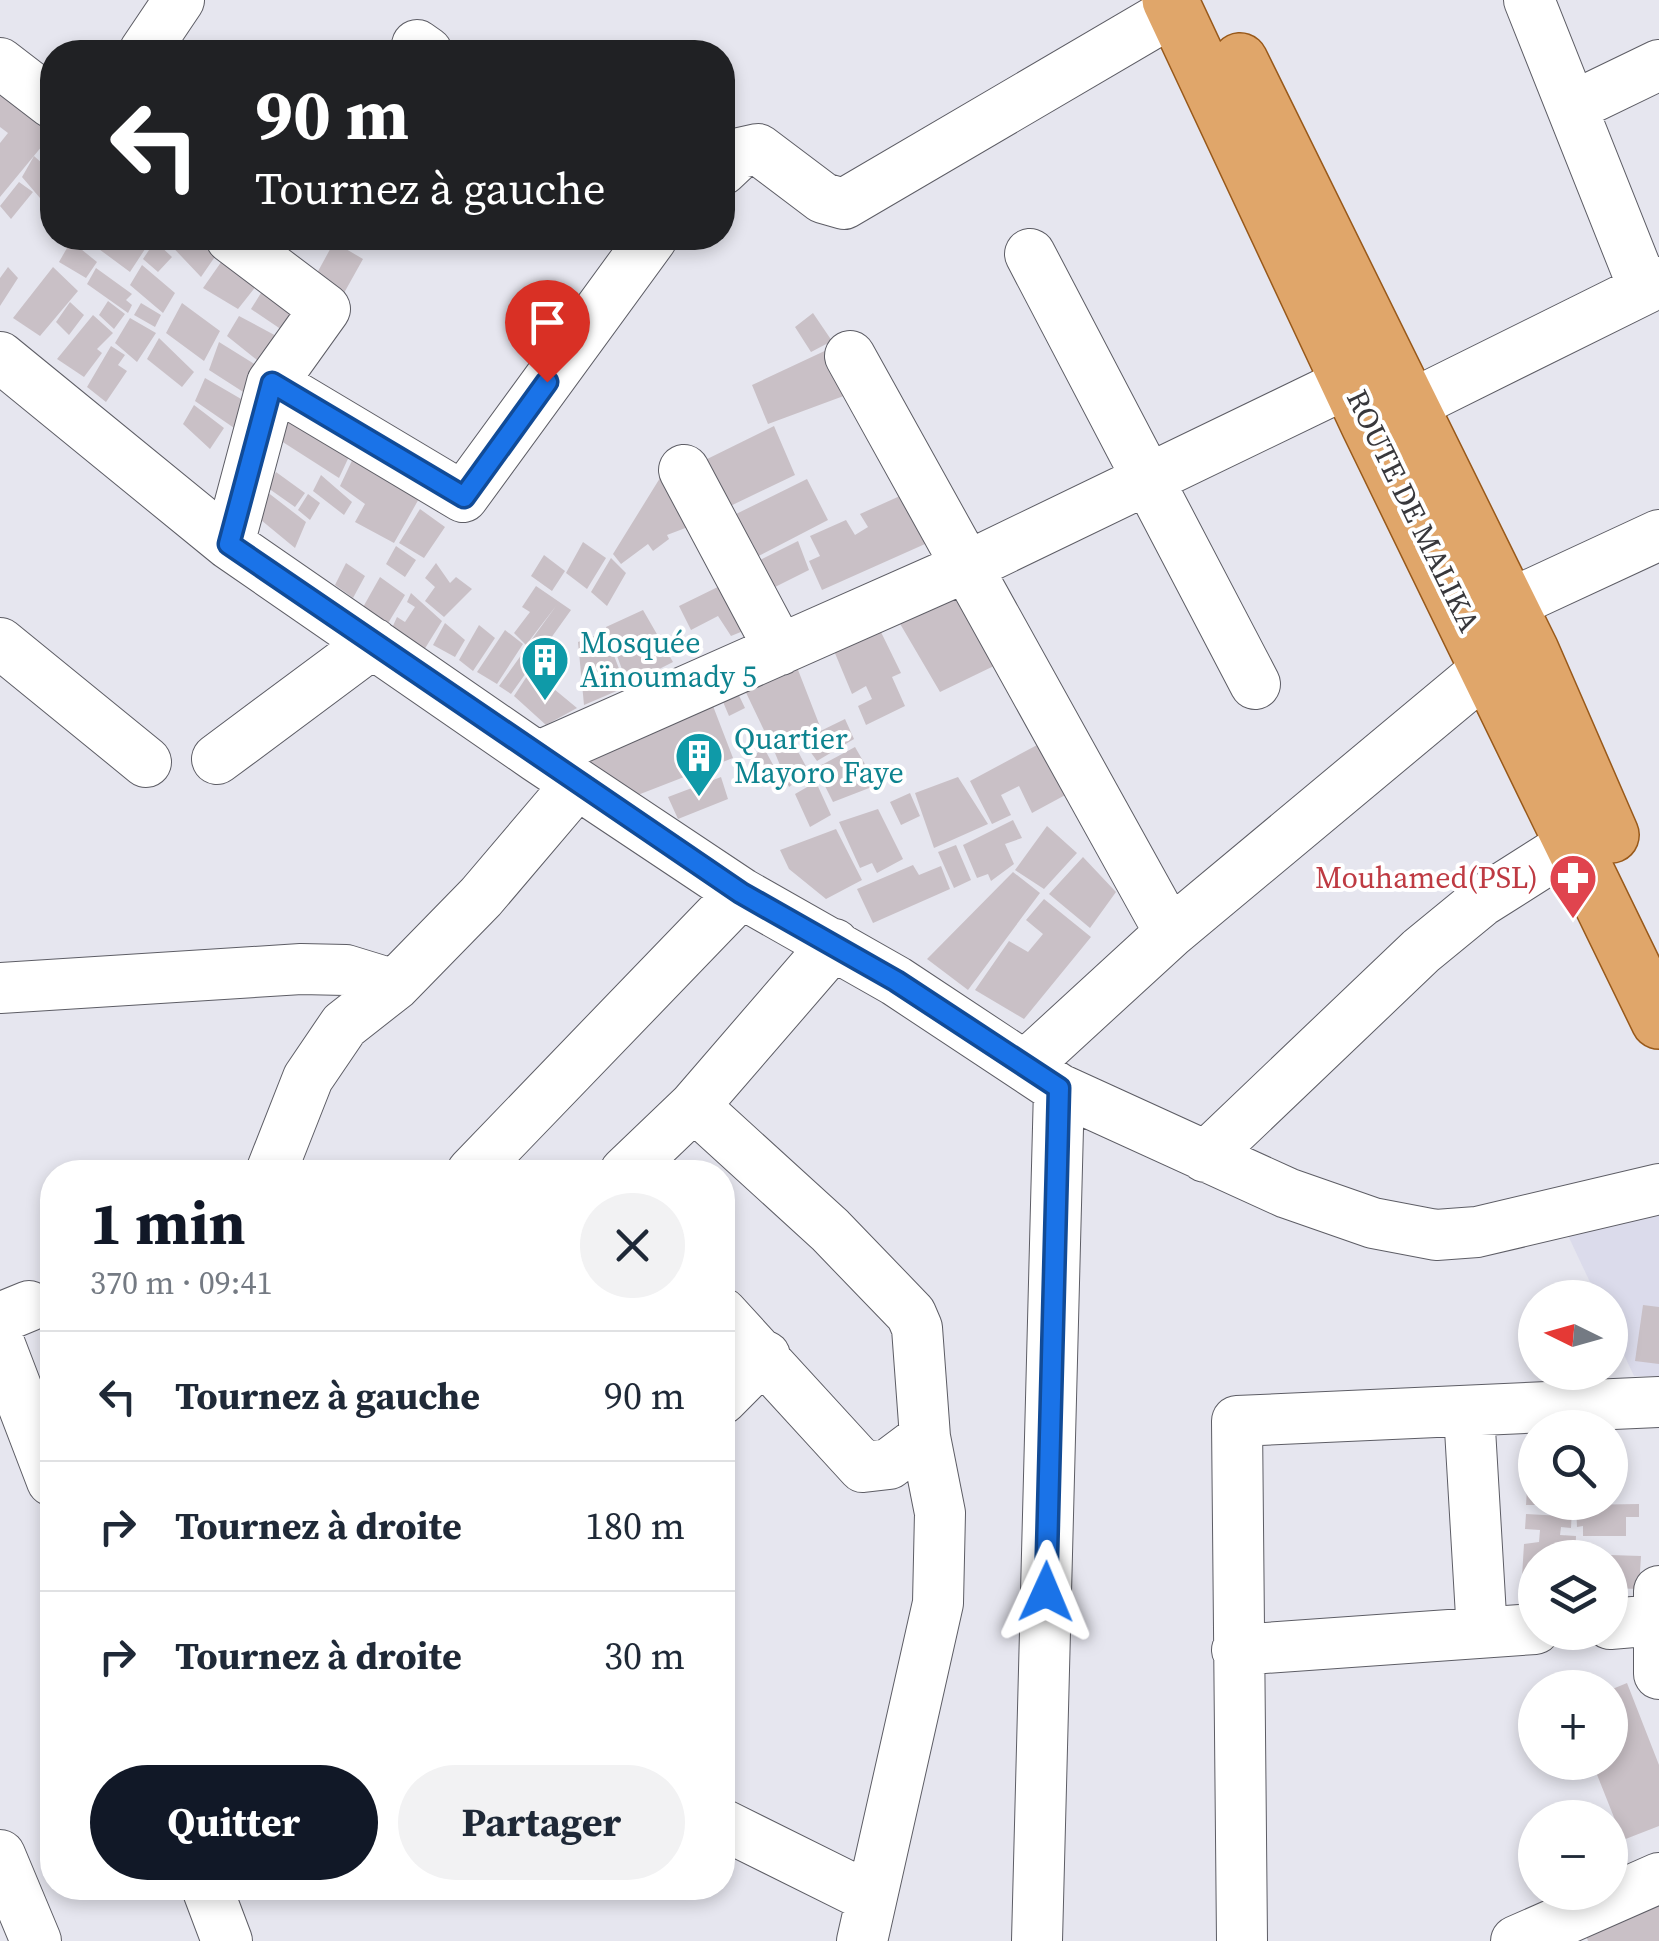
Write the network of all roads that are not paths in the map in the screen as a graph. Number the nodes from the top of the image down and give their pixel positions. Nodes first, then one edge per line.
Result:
1 (178, 0) edge
2 (1529, 0) edge
3 (1185, 3) edge
4 (152, 40) edge
5 (0, 63) edge
6 (1659, 65) edge
7 (40, 94) edge
8 (1572, 106) junction
9 (735, 158) edge
10 (247, 250) edge
11 (643, 250) edge
12 (1030, 254) dead end
13 (1651, 285) edge
14 (0, 356) edge
15 (850, 356) dead end
16 (1349, 382) junction
17 (272, 383) junction
18 (1408, 406) junction
19 (684, 470) dead end
20 (1148, 478) junction
21 (1659, 535) edge
22 (229, 544) junction
23 (966, 567) junction
24 (1508, 605) junction
25 (0, 644) edge
26 (373, 644) junction
27 (780, 650) junction
28 (1489, 667) junction
29 (1255, 684) dead end
30 (217, 759) dead end
31 (146, 762) dead end
32 (557, 771) junction
33 (1575, 842) junction
34 (741, 893) junction
35 (1170, 933) junction
36 (1659, 938) edge
37 (834, 944) junction
38 (396, 985) junction
39 (0, 988) edge
40 (1659, 1021) edge
41 (1042, 1077) junction
42 (694, 1106) junction
43 (1205, 1157) junction
44 (276, 1160) edge
45 (484, 1160) edge
46 (638, 1160) edge
47 (1659, 1189) edge
48 (10, 1323) edge
49 (735, 1327) edge
50 (765, 1356) junction
51 (735, 1387) edge
52 (1659, 1402) edge
53 (1469, 1412) junction
54 (40, 1436) edge
55 (925, 1437) junction
56 (1642, 1612) edge
57 (1518, 1630) edge
58 (1482, 1633) junction
59 (1237, 1650) junction
60 (1659, 1674) edge
61 (735, 1833) edge
62 (0, 1855) edge
63 (1659, 1878) edge
64 (212, 1900) edge
65 (867, 1920) edge
66 (36, 1941) edge
67 (227, 1941) edge
68 (1036, 1941) edge
69 (1242, 1941) edge
70 (1516, 1941) edge

1 - 4 street
2 - 8 street
3 - 9 street
3 - 16 main road, ROUTE DE MALIKA
3 - 18 main road, ROUTE DE MALIKA
5 - 7 street
6 - 8 street
8 - 13 street
10 - 17 street
11 - 17 street
12 - 20 street
13 - 18 street
14 - 22 street
15 - 23 street
16 - 20 street
16 - 28 main road, ROUTE DE MALIKA
17 - 22 street
18 - 24 main road, ROUTE DE MALIKA
19 - 27 street
20 - 23 street
20 - 29 street
21 - 24 street
22 - 26 street
23 - 27 street
23 - 35 street
24 - 36 main road, ROUTE DE MALIKA
25 - 31 street
26 - 30 street
26 - 32 street
27 - 32 street
28 - 33 main road, ROUTE DE MALIKA
28 - 35 street
32 - 34 street
32 - 38 street
33 - 40 main road, ROUTE DE MALIKA
33 - 43 street
34 - 37 street
34 - 45 street
35 - 41 street
37 - 41 street
37 - 42 street
38 - 39 street
38 - 44 street
41 - 43 street
41 - 68 street
42 - 46 street
42 - 55 street
43 - 47 street
48 - 54 street
49 - 50 street
50 - 51 street
50 - 55 street
52 - 53 street
53 - 58 street
53 - 59 street
55 - 65 street
56 - 60 street
57 - 58 street
58 - 59 street
59 - 69 street
61 - 65 street
62 - 66 street
63 - 70 street
64 - 67 street

